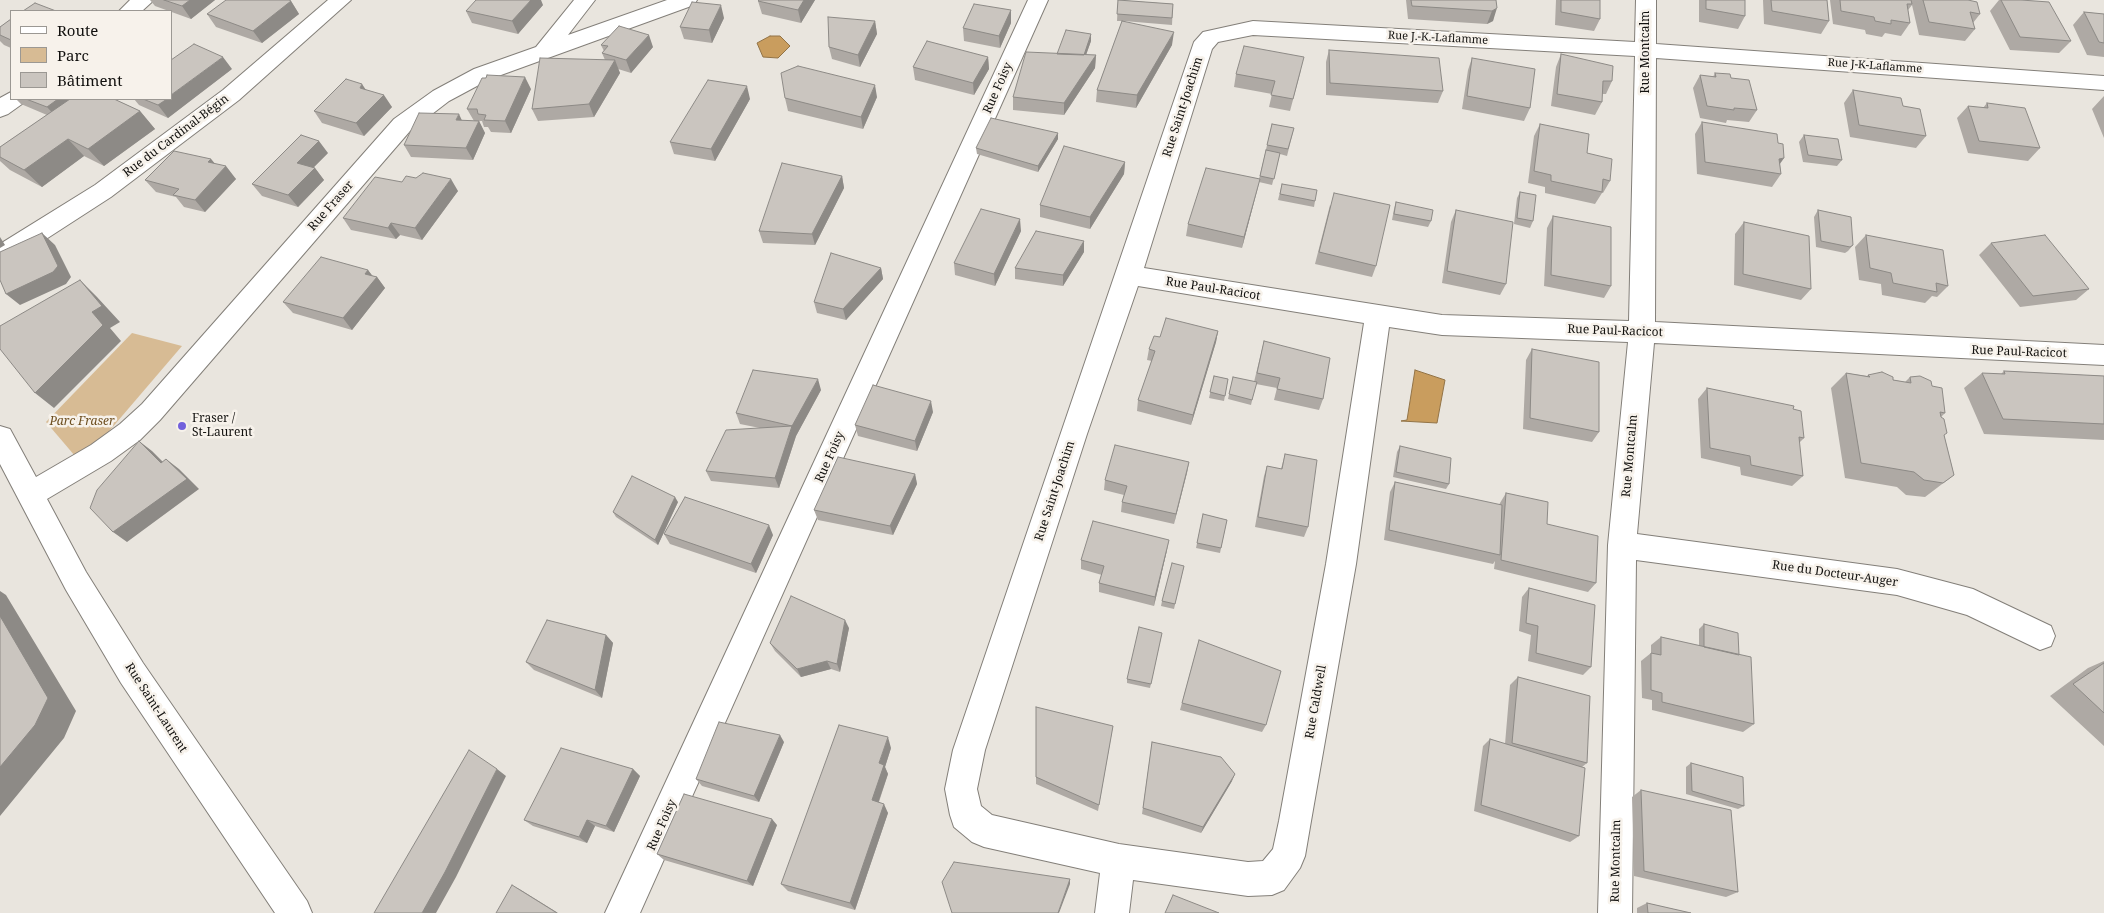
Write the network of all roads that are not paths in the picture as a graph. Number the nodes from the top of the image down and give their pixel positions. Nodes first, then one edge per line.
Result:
1 (144, 0) edge
2 (341, 0) edge
3 (585, 0) edge
4 (688, 0) edge
5 (1038, 0) edge
6 (1646, 0) edge
7 (130, 10) edge
8 (1230, 31) joint
9 (545, 50) junction
10 (1647, 50) junction
11 (2104, 83) edge
12 (13, 100) edge
13 (0, 109) edge
14 (0, 256) edge
15 (1129, 275) junction
16 (1378, 316) junction
17 (1642, 332) junction
18 (2104, 355) edge
19 (0, 437) edge
20 (30, 495) junction
21 (1622, 545) junction
22 (2040, 636) dead end
23 (1119, 860) junction
24 (295, 913) edge
25 (622, 913) edge
26 (1112, 913) edge
27 (1614, 913) edge

1 - 7 street
2 - 14 street, Rue du Cardinal-Bégin
3 - 9 street
4 - 9 street, Rue Fraser
5 - 25 street, Rue Foisy
6 - 10 street, Rue Montcalm
8 - 10 street, Rue J.-K.-Laflamme
8 - 15 street, Rue Saint-Joachim
9 - 20 street, Rue Fraser
10 - 11 street, Rue J-K-Laflamme
10 - 17 street, Rue Montcalm
12 - 13 street
15 - 16 street, Rue Paul-Racicot
15 - 23 street, Rue Saint-Joachim
16 - 17 street, Rue Paul-Racicot
16 - 23 street, Rue Caldwell
17 - 18 street, Rue Paul-Racicot
17 - 21 street, Rue Montcalm
19 - 20 street, Rue Saint-Laurent
20 - 24 street, Rue Saint-Laurent
21 - 22 street, Rue du Docteur-Auger
21 - 27 street, Rue Montcalm
23 - 26 street

